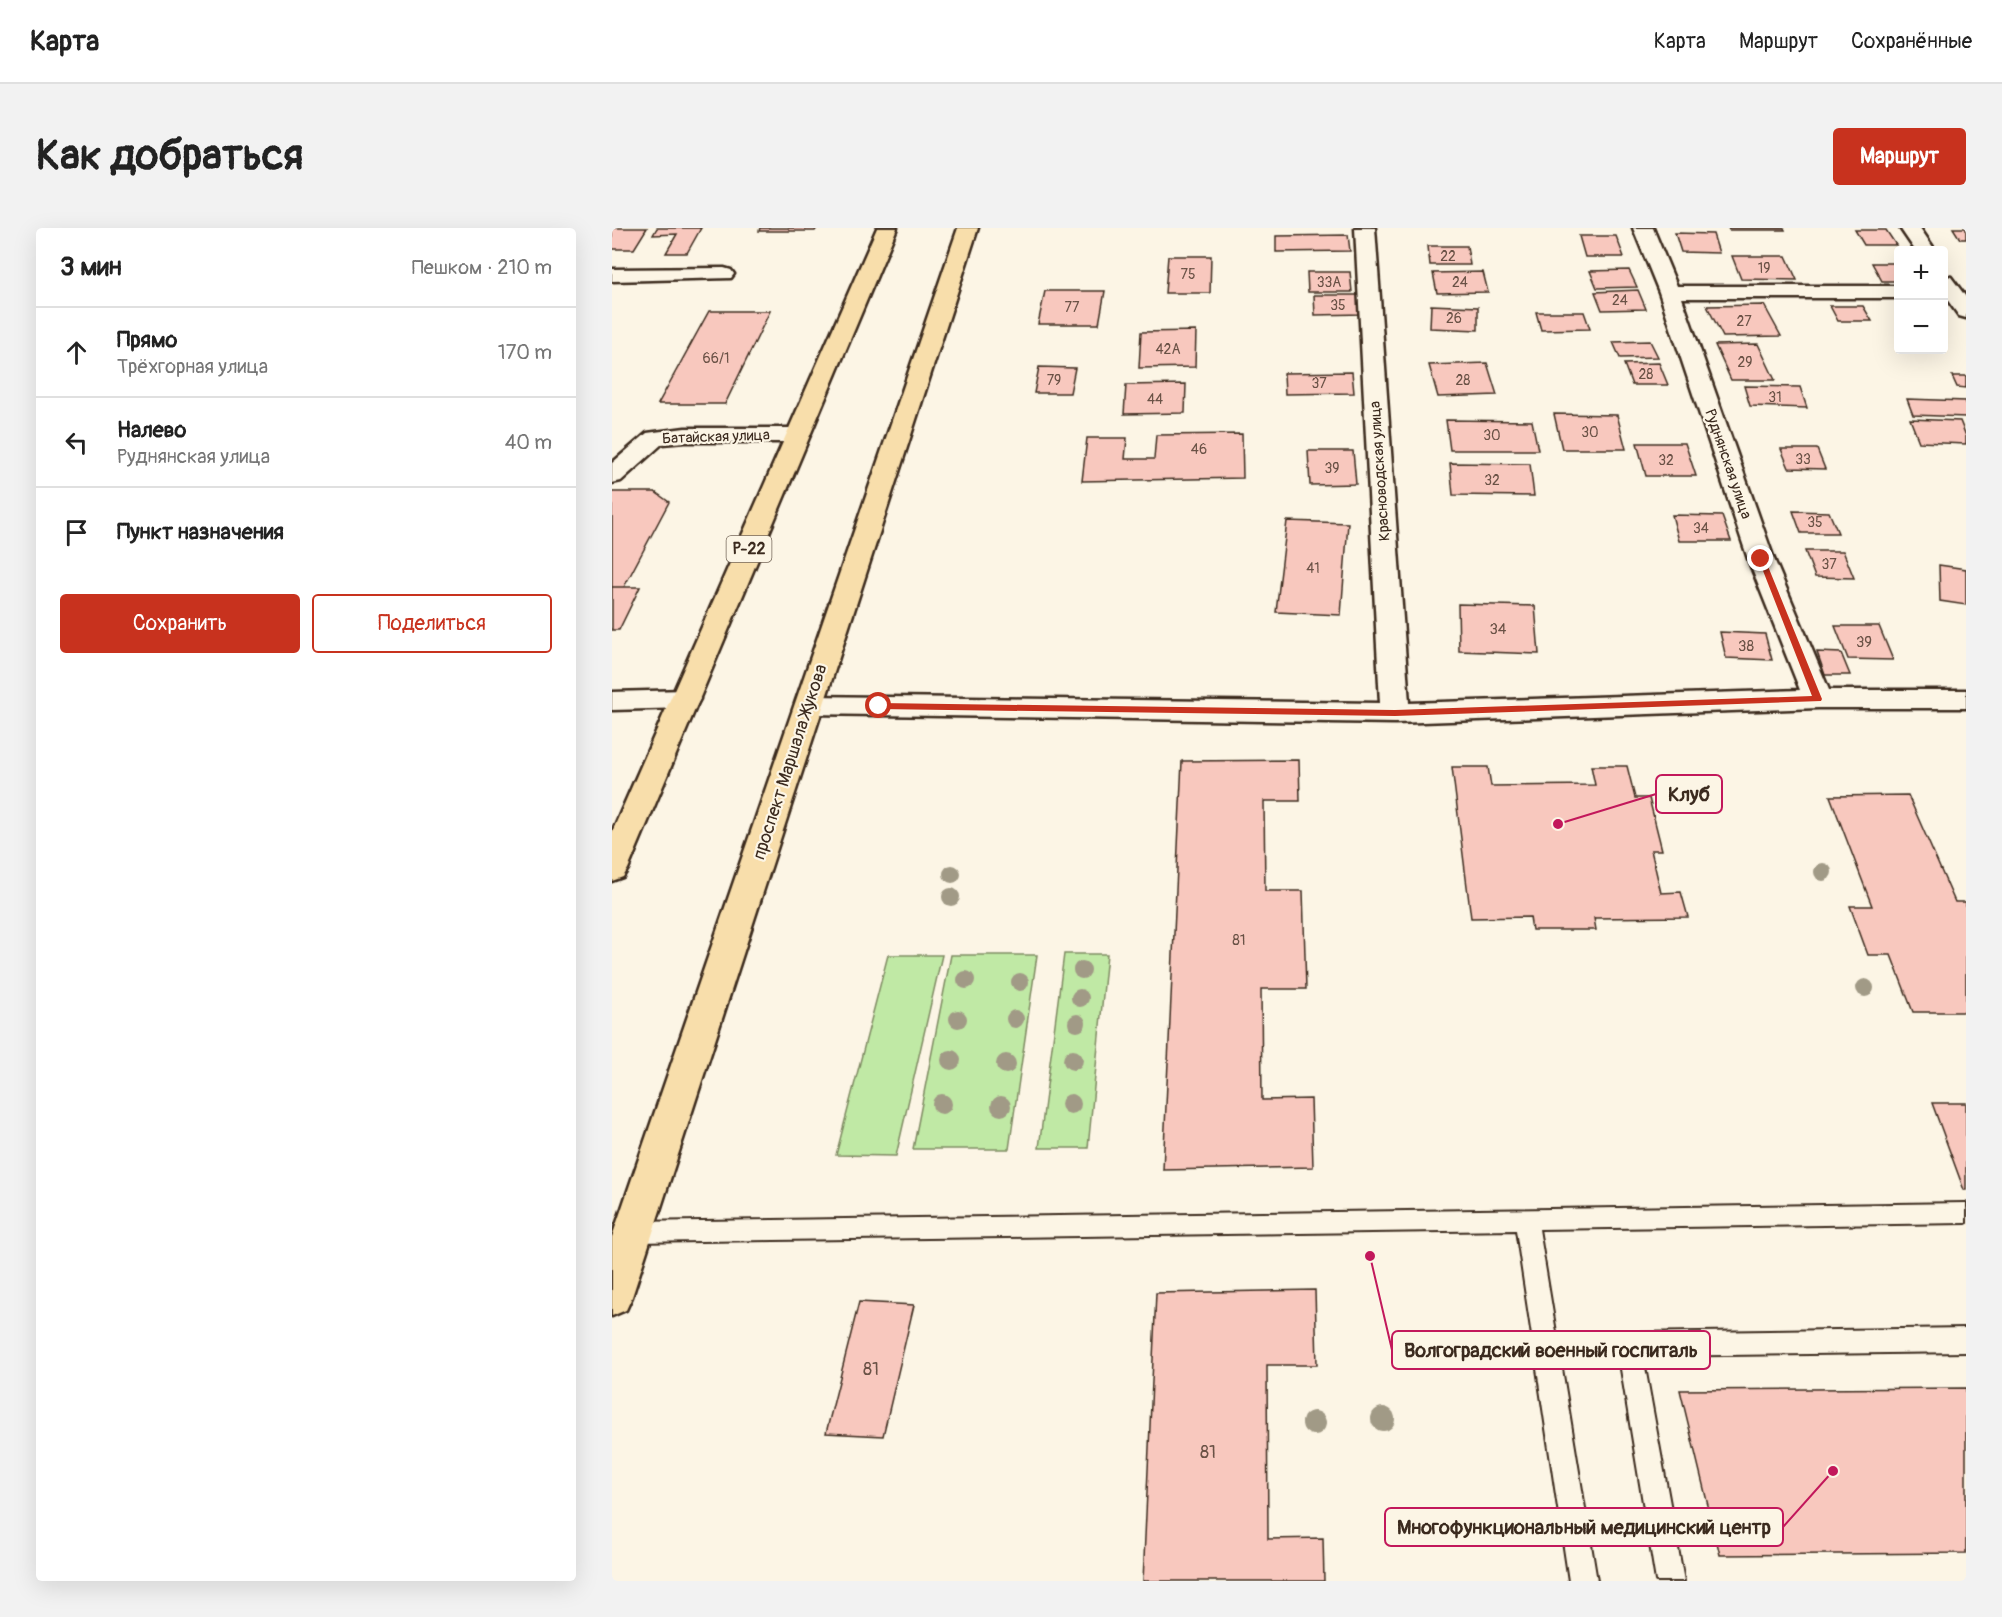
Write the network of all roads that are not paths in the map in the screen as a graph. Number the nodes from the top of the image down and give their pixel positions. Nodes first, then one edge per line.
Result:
1 (887, 228) edge
2 (968, 228) edge
3 (1365, 228) edge
4 (1643, 228) edge
5 (1911, 228) edge
6 (1922, 246) edge
7 (724, 274) dead end
8 (612, 275) edge
9 (1951, 289) edge
10 (1669, 292) junction
11 (1894, 292) edge
12 (1966, 312) edge
13 (798, 435) junction
14 (612, 476) edge
15 (686, 699) junction
16 (1818, 699) junction
17 (1966, 699) edge
18 (612, 701) edge
19 (809, 705) junction
20 (1395, 713) junction
21 (612, 869) edge
22 (1966, 1213) edge
23 (1526, 1219) junction
24 (633, 1232) junction
25 (612, 1297) edge
26 (1966, 1340) edge
27 (1583, 1581) edge
28 (1670, 1581) edge

1 - 13 highway, Р-22
2 - 19 highway, проспект Маршала Жукова
3 - 20 street, Красноводская улица
4 - 10 street, Руднянская улица
5 - 6 street
7 - 8 street
9 - 12 street
10 - 11 street
10 - 16 street, Руднянская улица
13 - 14 street, Батайская улица
13 - 15 highway, Р-22
15 - 18 street
15 - 21 highway, Р-22
16 - 17 street
16 - 20 street
19 - 20 street
19 - 24 highway, проспект Маршала Жукова
22 - 23 lane
23 - 24 lane
23 - 27 lane
24 - 25 highway, проспект Маршала Жукова
26 - 28 lane

